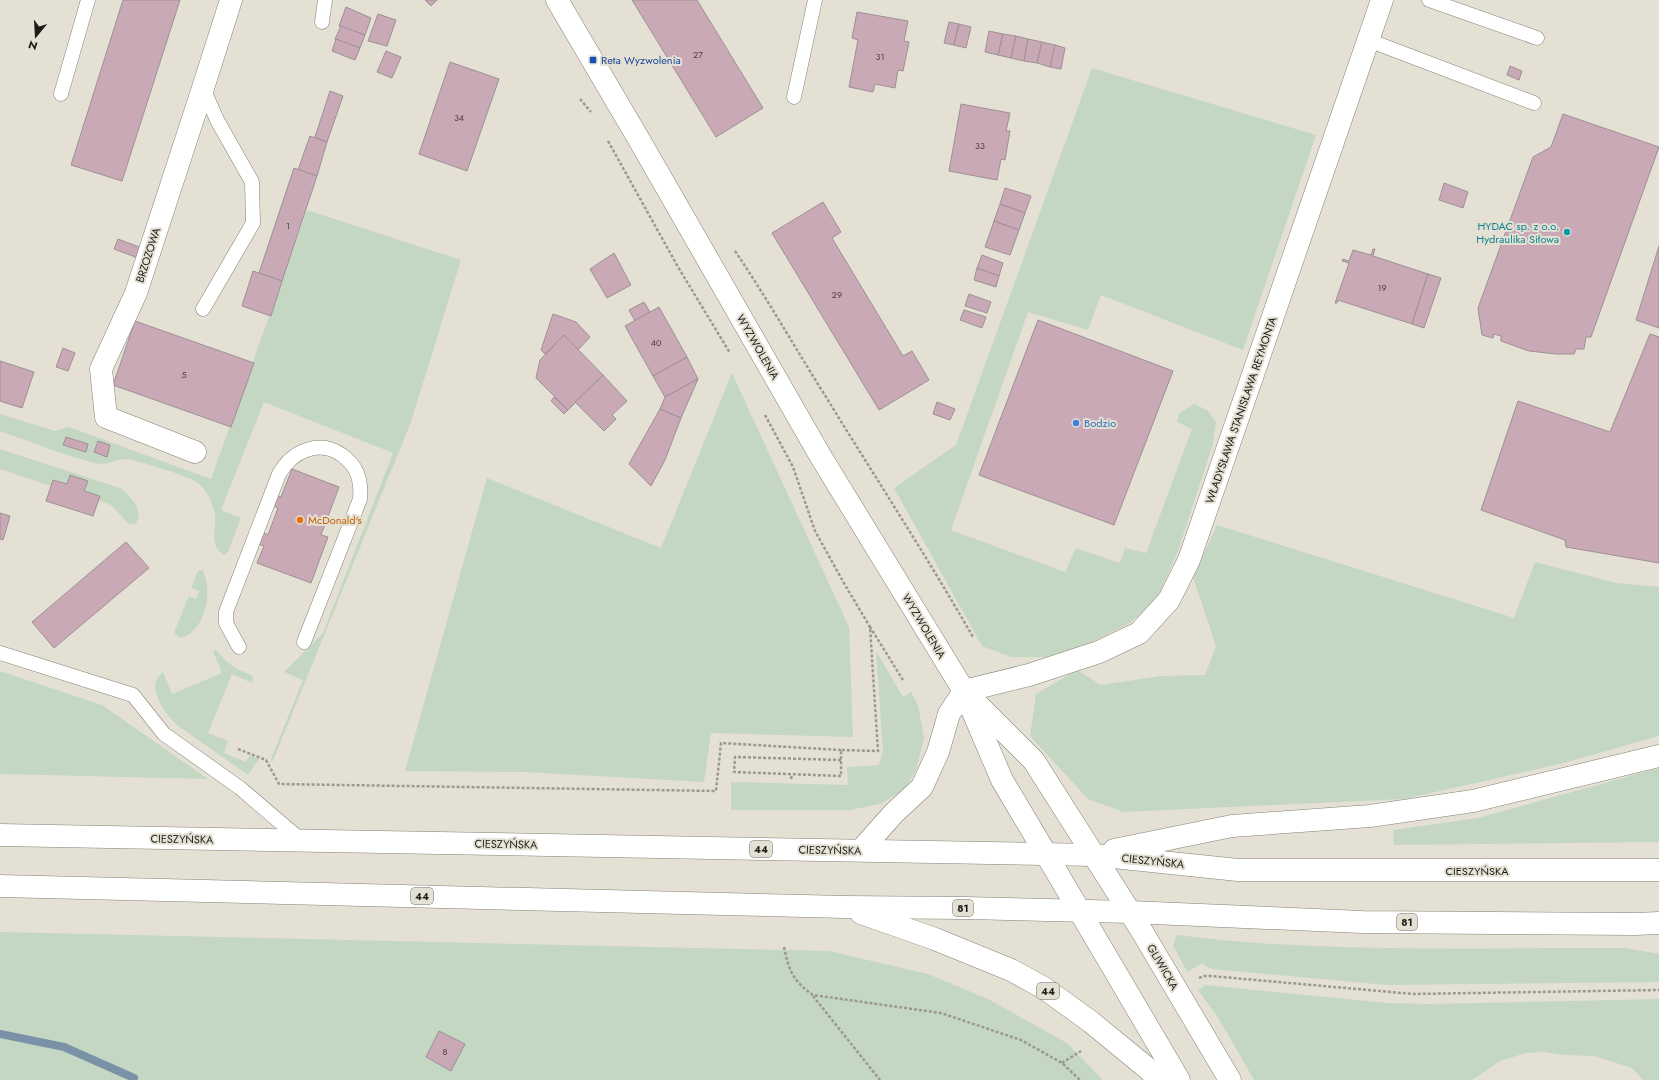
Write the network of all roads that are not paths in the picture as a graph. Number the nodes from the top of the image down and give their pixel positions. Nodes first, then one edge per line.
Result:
1 (88, 0) edge
2 (231, 0) edge
3 (325, 0) edge
4 (557, 0) edge
5 (815, 0) edge
6 (1382, 0) edge
7 (1429, 0) edge
8 (322, 22) dead end
9 (1537, 38) dead end
10 (1368, 40) junction
11 (203, 88) junction
12 (61, 94) dead end
13 (794, 97) dead end
14 (1534, 103) dead end
15 (202, 309) dead end
16 (195, 452) dead end
17 (304, 642) dead end
18 (239, 647) dead end
19 (0, 653) edge
20 (964, 691) junction
21 (1659, 756) edge
22 (0, 835) edge
23 (302, 841) junction
24 (861, 850) junction
25 (1046, 854) junction
26 (1094, 855) junction
27 (1659, 870) edge
28 (0, 886) edge
29 (844, 907) junction
30 (1081, 911) junction
31 (1130, 912) junction
32 (1659, 923) edge
33 (1635, 924) junction
34 (1659, 933) edge
35 (1160, 1080) edge
36 (1179, 1080) edge
37 (1230, 1080) edge

1 - 12 lane
2 - 11 main road, BRZOZOWA
3 - 8 lane
4 - 20 main road, WYZWOLENIA
5 - 13 lane
6 - 10 main road, WŁADYSŁAWA STANISŁAWA REYMONTA
7 - 9 lane
10 - 14 lane
10 - 20 main road, WŁADYSŁAWA STANISŁAWA REYMONTA
11 - 15 lane
11 - 16 main road, BRZOZOWA
17 - 18 lane
19 - 23 lane
20 - 24 main road
20 - 25 main road, WYZWOLENIA
20 - 26 main road, WYZWOLENIA
21 - 26 main road
22 - 23 main road, CIESZYŃSKA / 44
23 - 24 main road, CIESZYŃSKA / 44
24 - 25 main road, CIESZYŃSKA / 44
25 - 26 main road, CIESZYŃSKA / 44
25 - 30 main road
26 - 27 main road, CIESZYŃSKA
26 - 31 main road, GLIWICKA
28 - 29 main road, 44
29 - 30 main road, 81
29 - 35 main road, 44
30 - 31 main road, 81
30 - 36 main road
31 - 33 main road, 81
31 - 37 main road, GLIWICKA
32 - 33 main road, 81
33 - 34 main road

